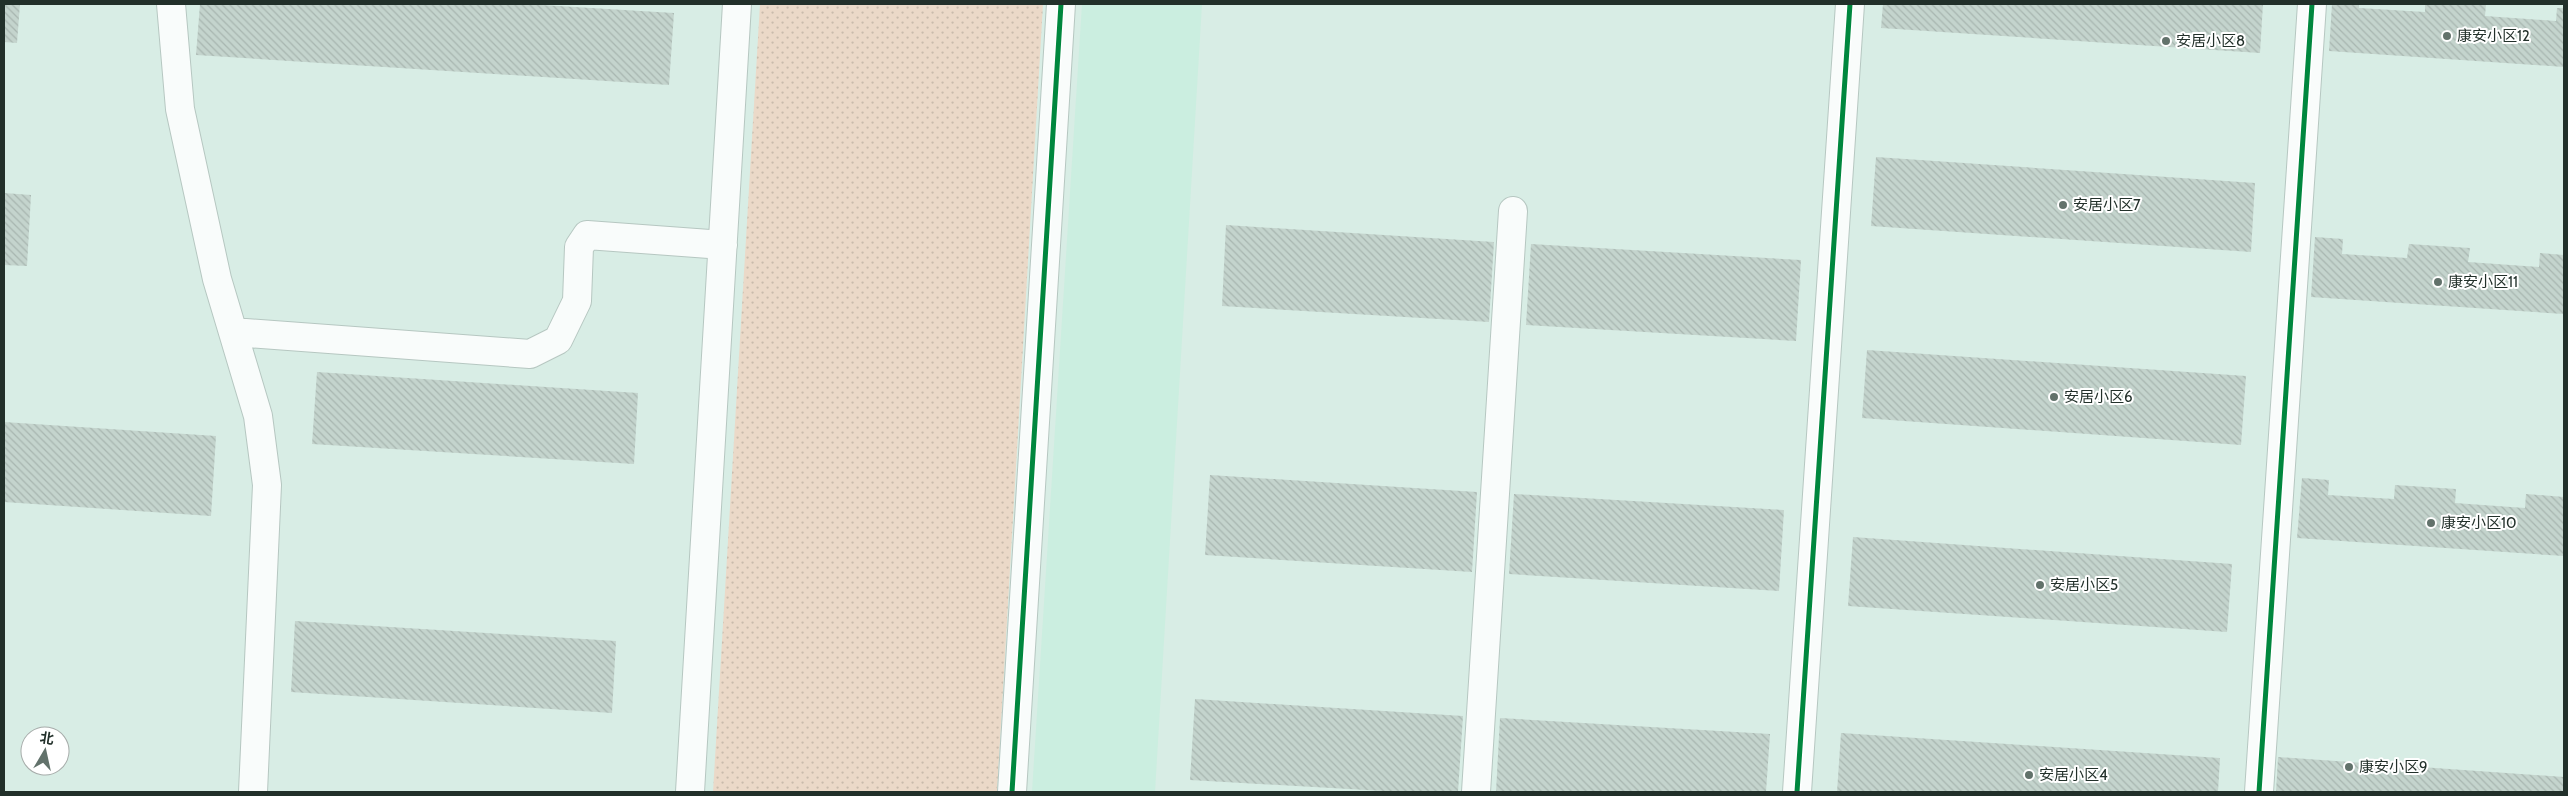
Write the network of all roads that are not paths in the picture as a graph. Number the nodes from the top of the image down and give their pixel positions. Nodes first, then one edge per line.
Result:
1 (170, 4) edge
2 (737, 4) edge
3 (1061, 4) edge
4 (1850, 4) edge
5 (2312, 4) edge
6 (1513, 211) dead end
7 (723, 245) junction
8 (233, 332) junction
9 (253, 792) edge
10 (690, 792) edge
11 (1012, 792) edge
12 (1476, 792) edge
13 (1797, 792) edge
14 (2259, 792) edge

1 - 8 street
2 - 7 street
3 - 11 street
4 - 13 street
5 - 14 street
6 - 12 street
7 - 8 street
7 - 10 street
8 - 9 street

